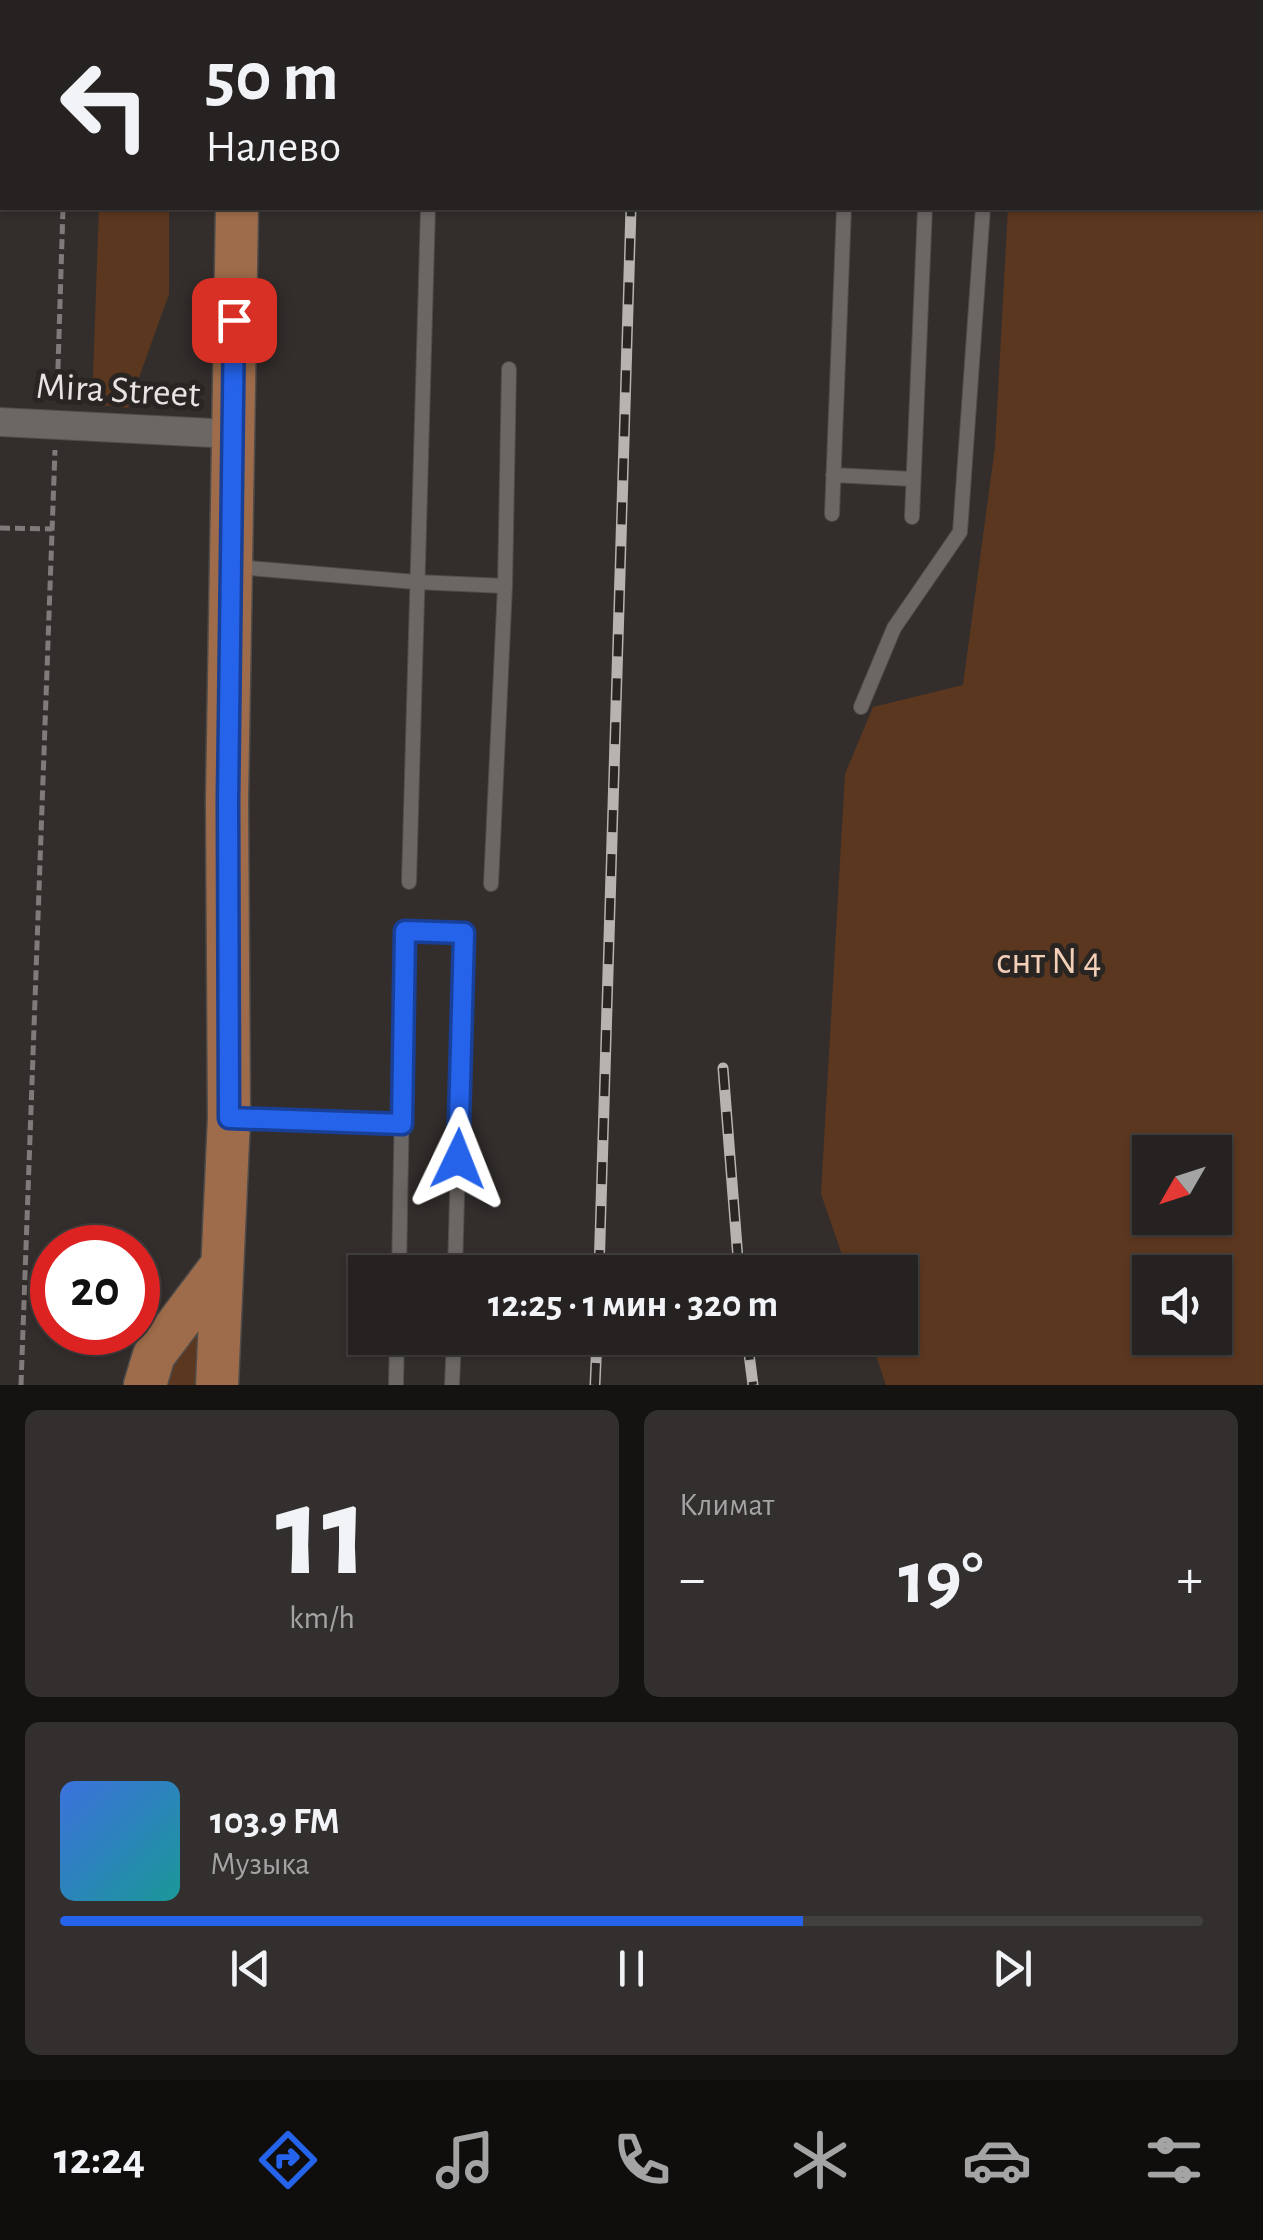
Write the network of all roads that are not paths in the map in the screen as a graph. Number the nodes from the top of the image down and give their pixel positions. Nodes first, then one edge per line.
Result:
1 (237, 210) edge
2 (428, 210) edge
3 (844, 210) edge
4 (925, 210) edge
5 (983, 210) edge
6 (509, 369) dead end
7 (0, 422) edge
8 (232, 434) junction
9 (833, 476) junction
10 (914, 479) junction
11 (832, 514) dead end
12 (912, 517) dead end
13 (231, 567) junction
14 (416, 582) junction
15 (505, 586) junction
16 (862, 706) dead end
17 (409, 882) dead end
18 (491, 884) dead end
19 (229, 1118) junction
20 (402, 1124) junction
21 (399, 1255) edge
22 (455, 1255) edge
23 (222, 1265) junction
24 (397, 1355) edge
25 (453, 1355) edge
26 (146, 1385) edge
27 (217, 1385) edge
28 (396, 1385) edge
29 (452, 1385) edge

1 - 8 main road
2 - 14 lane
3 - 9 lane
4 - 10 lane
5 - 16 lane
6 - 15 lane
7 - 8 street, Mira Street
8 - 13 main road
9 - 10 lane
9 - 11 lane
10 - 12 lane
13 - 14 lane
13 - 19 main road
14 - 15 lane
14 - 17 lane
15 - 18 lane
19 - 20 lane
19 - 23 main road
20 - 21 lane
20 - 22 lane
23 - 26 main road
23 - 27 main road
24 - 28 lane
25 - 29 lane

